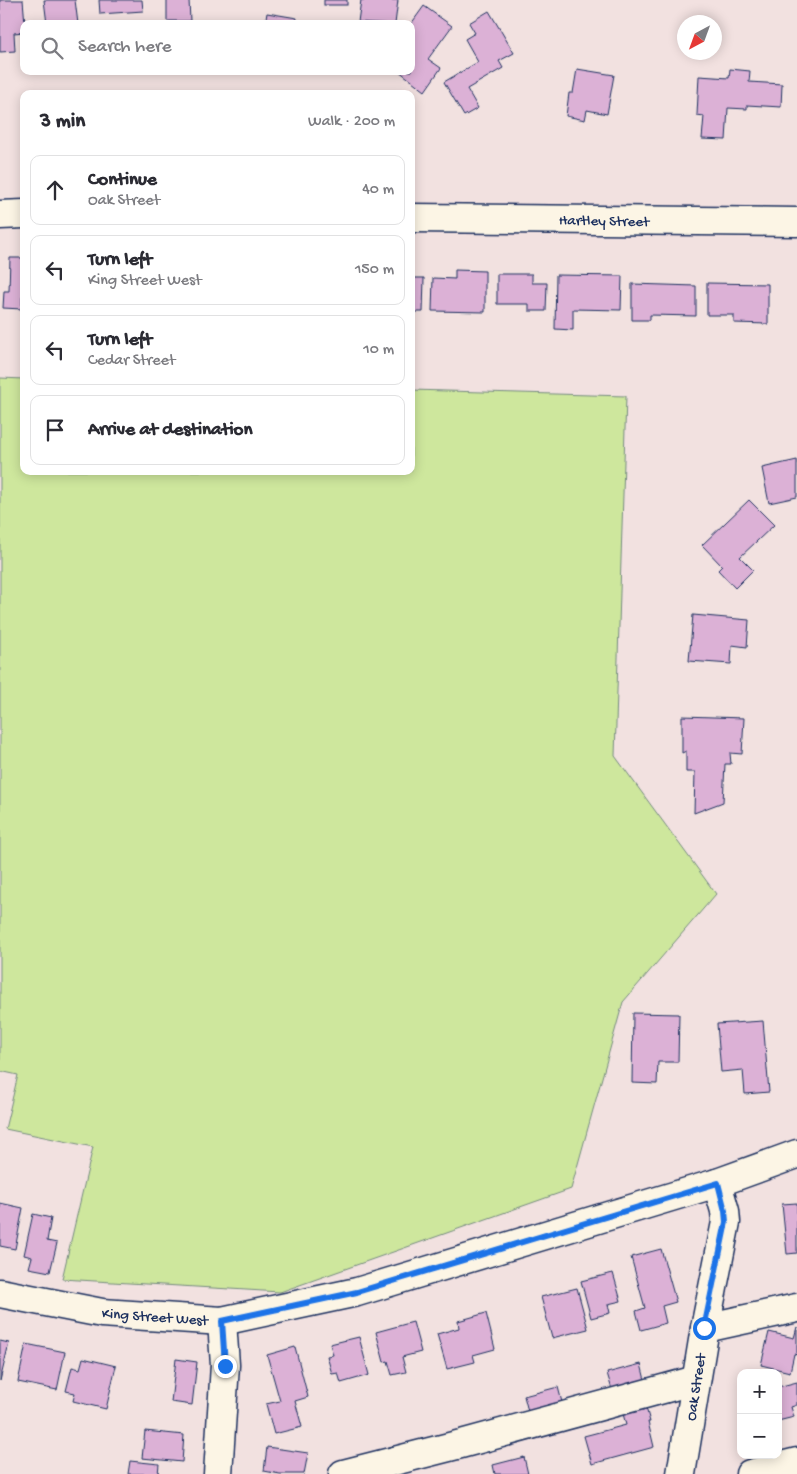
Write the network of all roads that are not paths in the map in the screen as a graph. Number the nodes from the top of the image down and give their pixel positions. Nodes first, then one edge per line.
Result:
1 (20, 214) edge
2 (0, 215) edge
3 (415, 218) edge
4 (797, 222) edge
5 (797, 1154) edge
6 (718, 1183) junction
7 (0, 1293) edge
8 (797, 1308) edge
9 (222, 1321) junction
10 (704, 1328) junction
11 (696, 1380) junction
12 (797, 1462) edge
13 (218, 1474) edge
14 (343, 1474) edge
15 (681, 1474) edge
16 (750, 1474) edge

1 - 2 street
3 - 4 street, Hartley Street
5 - 6 street, King Street West
6 - 9 street, King Street West
6 - 10 street, Oak Street
7 - 9 street, King Street West
8 - 10 street
9 - 13 street
10 - 11 street, Oak Street
11 - 14 street
11 - 15 street, Oak Street
12 - 16 street

